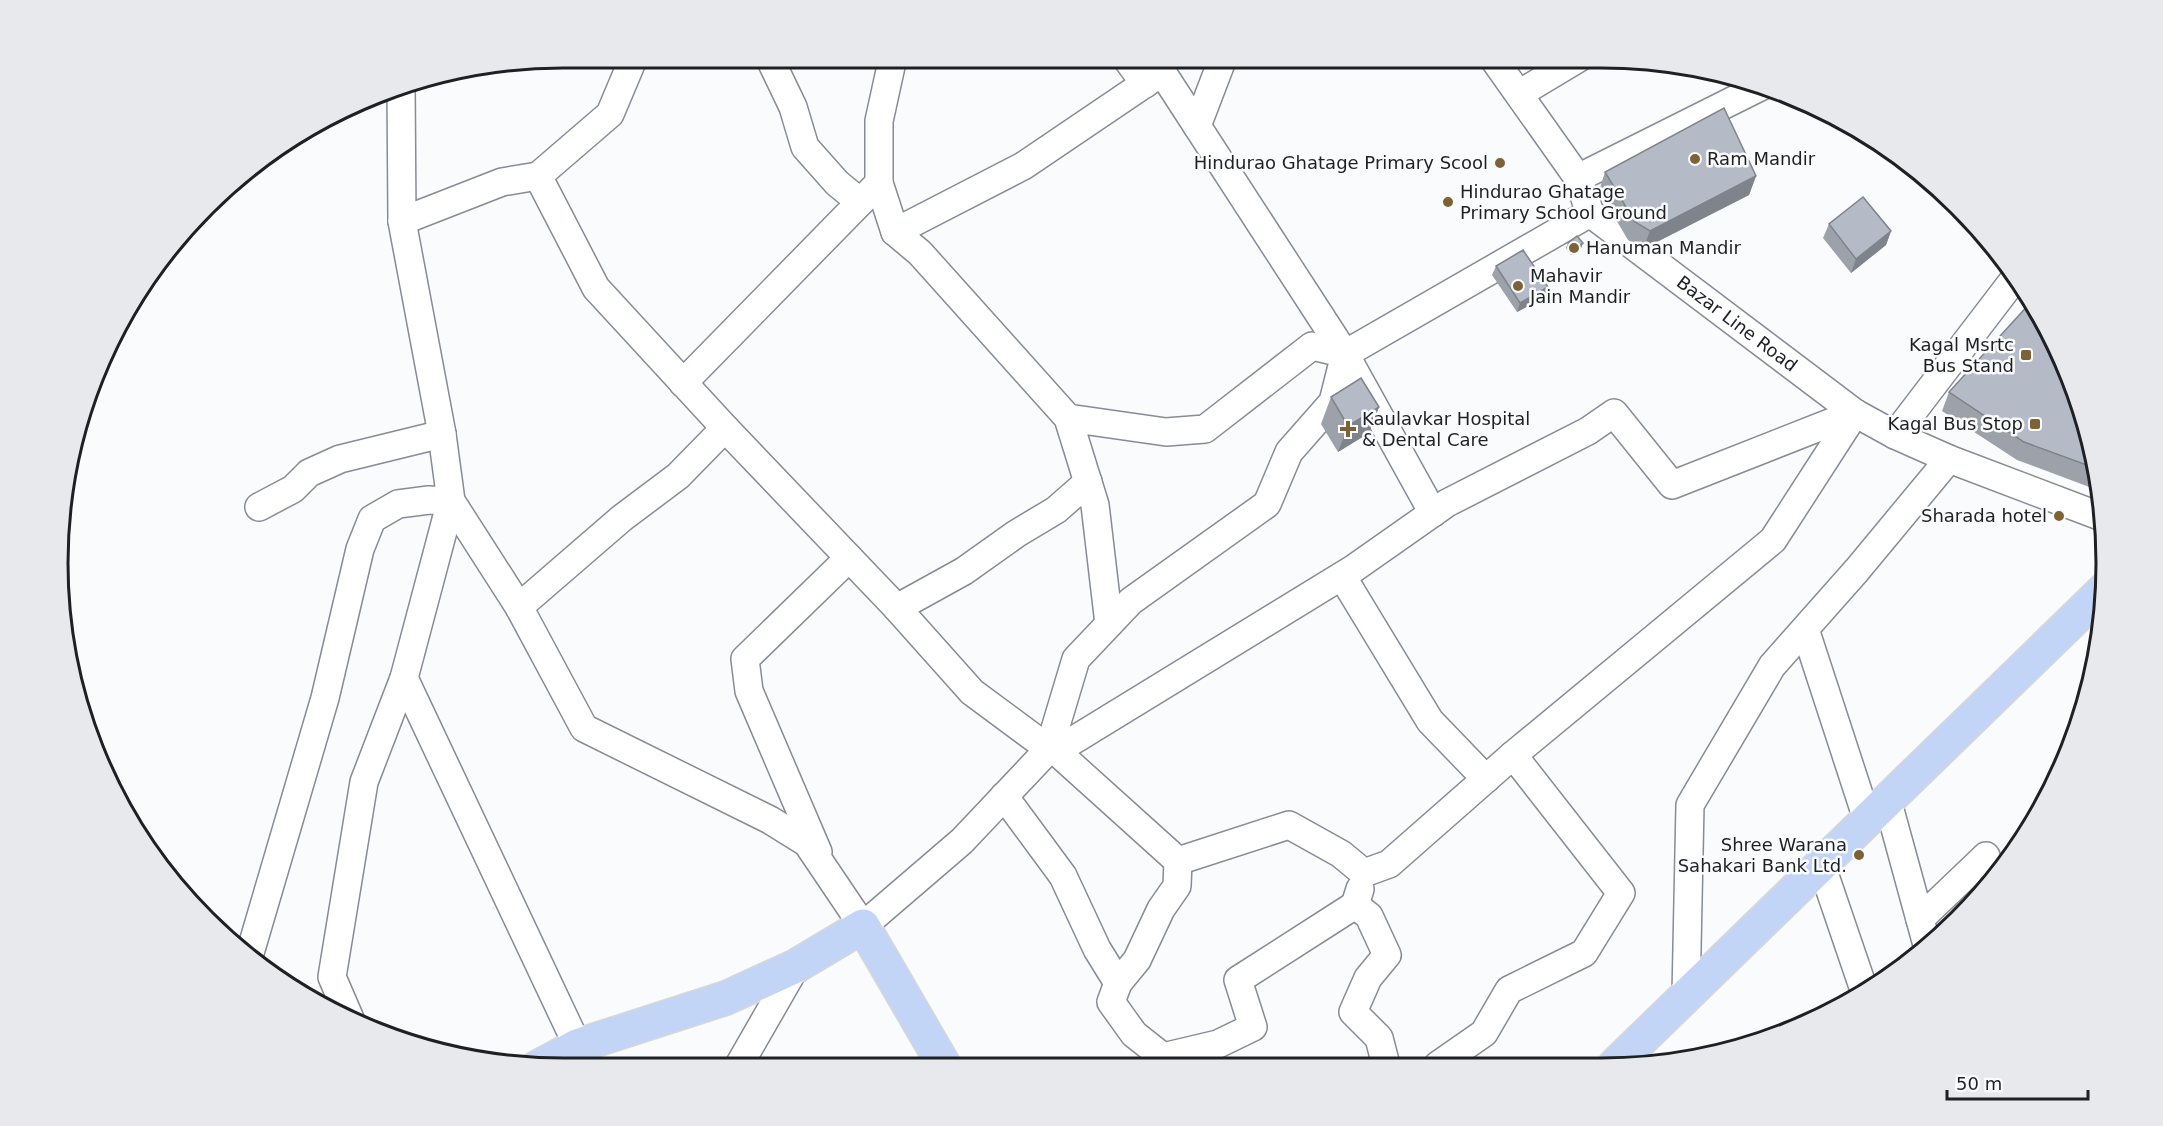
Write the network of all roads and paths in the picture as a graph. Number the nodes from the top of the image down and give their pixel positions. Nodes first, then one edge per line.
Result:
1 (629, 68) edge
2 (774, 68) edge
3 (891, 68) edge
4 (1133, 68) edge
5 (1219, 68) edge
6 (1500, 68) edge
7 (1562, 68) edge
8 (1145, 84) junction
9 (1751, 91) edge
10 (1519, 94) junction
11 (401, 95) edge
12 (1197, 126) junction
13 (538, 176) junction
14 (1578, 178) junction
15 (869, 192) junction
16 (1590, 213) junction
17 (402, 221) junction
18 (895, 232) junction
19 (2010, 285) edge
20 (1345, 354) junction
21 (683, 383) junction
22 (1855, 412) junction
23 (1068, 418) junction
24 (725, 428) junction
25 (442, 434) junction
26 (1895, 435) junction
27 (1949, 459) junction
28 (2083, 479) edge
29 (1088, 482) junction
30 (451, 501) junction
31 (2092, 504) edge
32 (260, 507) dead end
33 (1433, 513) junction
34 (2092, 513) edge
35 (849, 558) junction
36 (1342, 576) junction
37 (2094, 600) edge
38 (519, 607) junction
39 (897, 608) junction
40 (1109, 624) junction
41 (1805, 629) junction
42 (404, 678) junction
43 (1049, 749) junction
44 (1514, 755) junction
45 (1486, 779) junction
46 (1005, 796) junction
47 (1877, 809) junction
48 (1178, 861) junction
49 (1821, 864) junction
50 (1990, 869) edge
51 (826, 871) junction
52 (1364, 873) junction
53 (1355, 905) junction
54 (1920, 919) junction
55 (863, 926) junction
56 (1925, 938) edge
57 (250, 947) edge
58 (796, 966) junction
59 (1118, 983) junction
60 (1862, 983) edge
61 (1686, 995) junction
62 (345, 1008) edge
63 (583, 1057) edge
64 (1623, 1057) edge
65 (743, 1058) edge
66 (940, 1058) edge
67 (1384, 1058) edge
68 (1448, 1058) edge

1 - 13 street
2 - 15 street
3 - 15 street
4 - 8 street
5 - 12 street
6 - 10 street
7 - 10 street
8 - 12 street
8 - 18 street
9 - 14 street
10 - 14 street
11 - 17 street
12 - 20 street
13 - 17 street
13 - 21 street
14 - 16 street
15 - 18 street
15 - 21 street
16 - 20 street
16 - 22 street, Bazar Line Road
17 - 25 street
18 - 23 street
19 - 26 street
20 - 23 street
20 - 33 street
20 - 40 street
21 - 24 street
22 - 26 street, Bazar Line Road
22 - 33 street
22 - 44 street
23 - 29 street
24 - 35 street
24 - 38 street
25 - 30 street
25 - 32 street
26 - 27 street, Bazar Line Road
27 - 34 street, Bazar Line Road
27 - 41 street
28 - 31 street
29 - 39 street
29 - 40 street
30 - 38 street
30 - 42 street
30 - 57 street
33 - 36 street
35 - 39 street
35 - 51 street
36 - 45 street
36 - 48 street
37 - 47 main road
38 - 51 street
39 - 43 street
40 - 43 street
41 - 47 street
41 - 61 street
42 - 62 street
42 - 63 street
43 - 46 street
44 - 45 street
44 - 68 street
45 - 52 street
46 - 55 street
46 - 59 street
47 - 49 main road
47 - 54 street
48 - 52 street
48 - 59 street
49 - 60 street
49 - 61 main road
50 - 54 street
51 - 55 street
52 - 53 street
53 - 59 street
53 - 67 street
54 - 56 street
55 - 58 main road
55 - 66 main road
58 - 63 main road
58 - 65 street
61 - 64 main road

